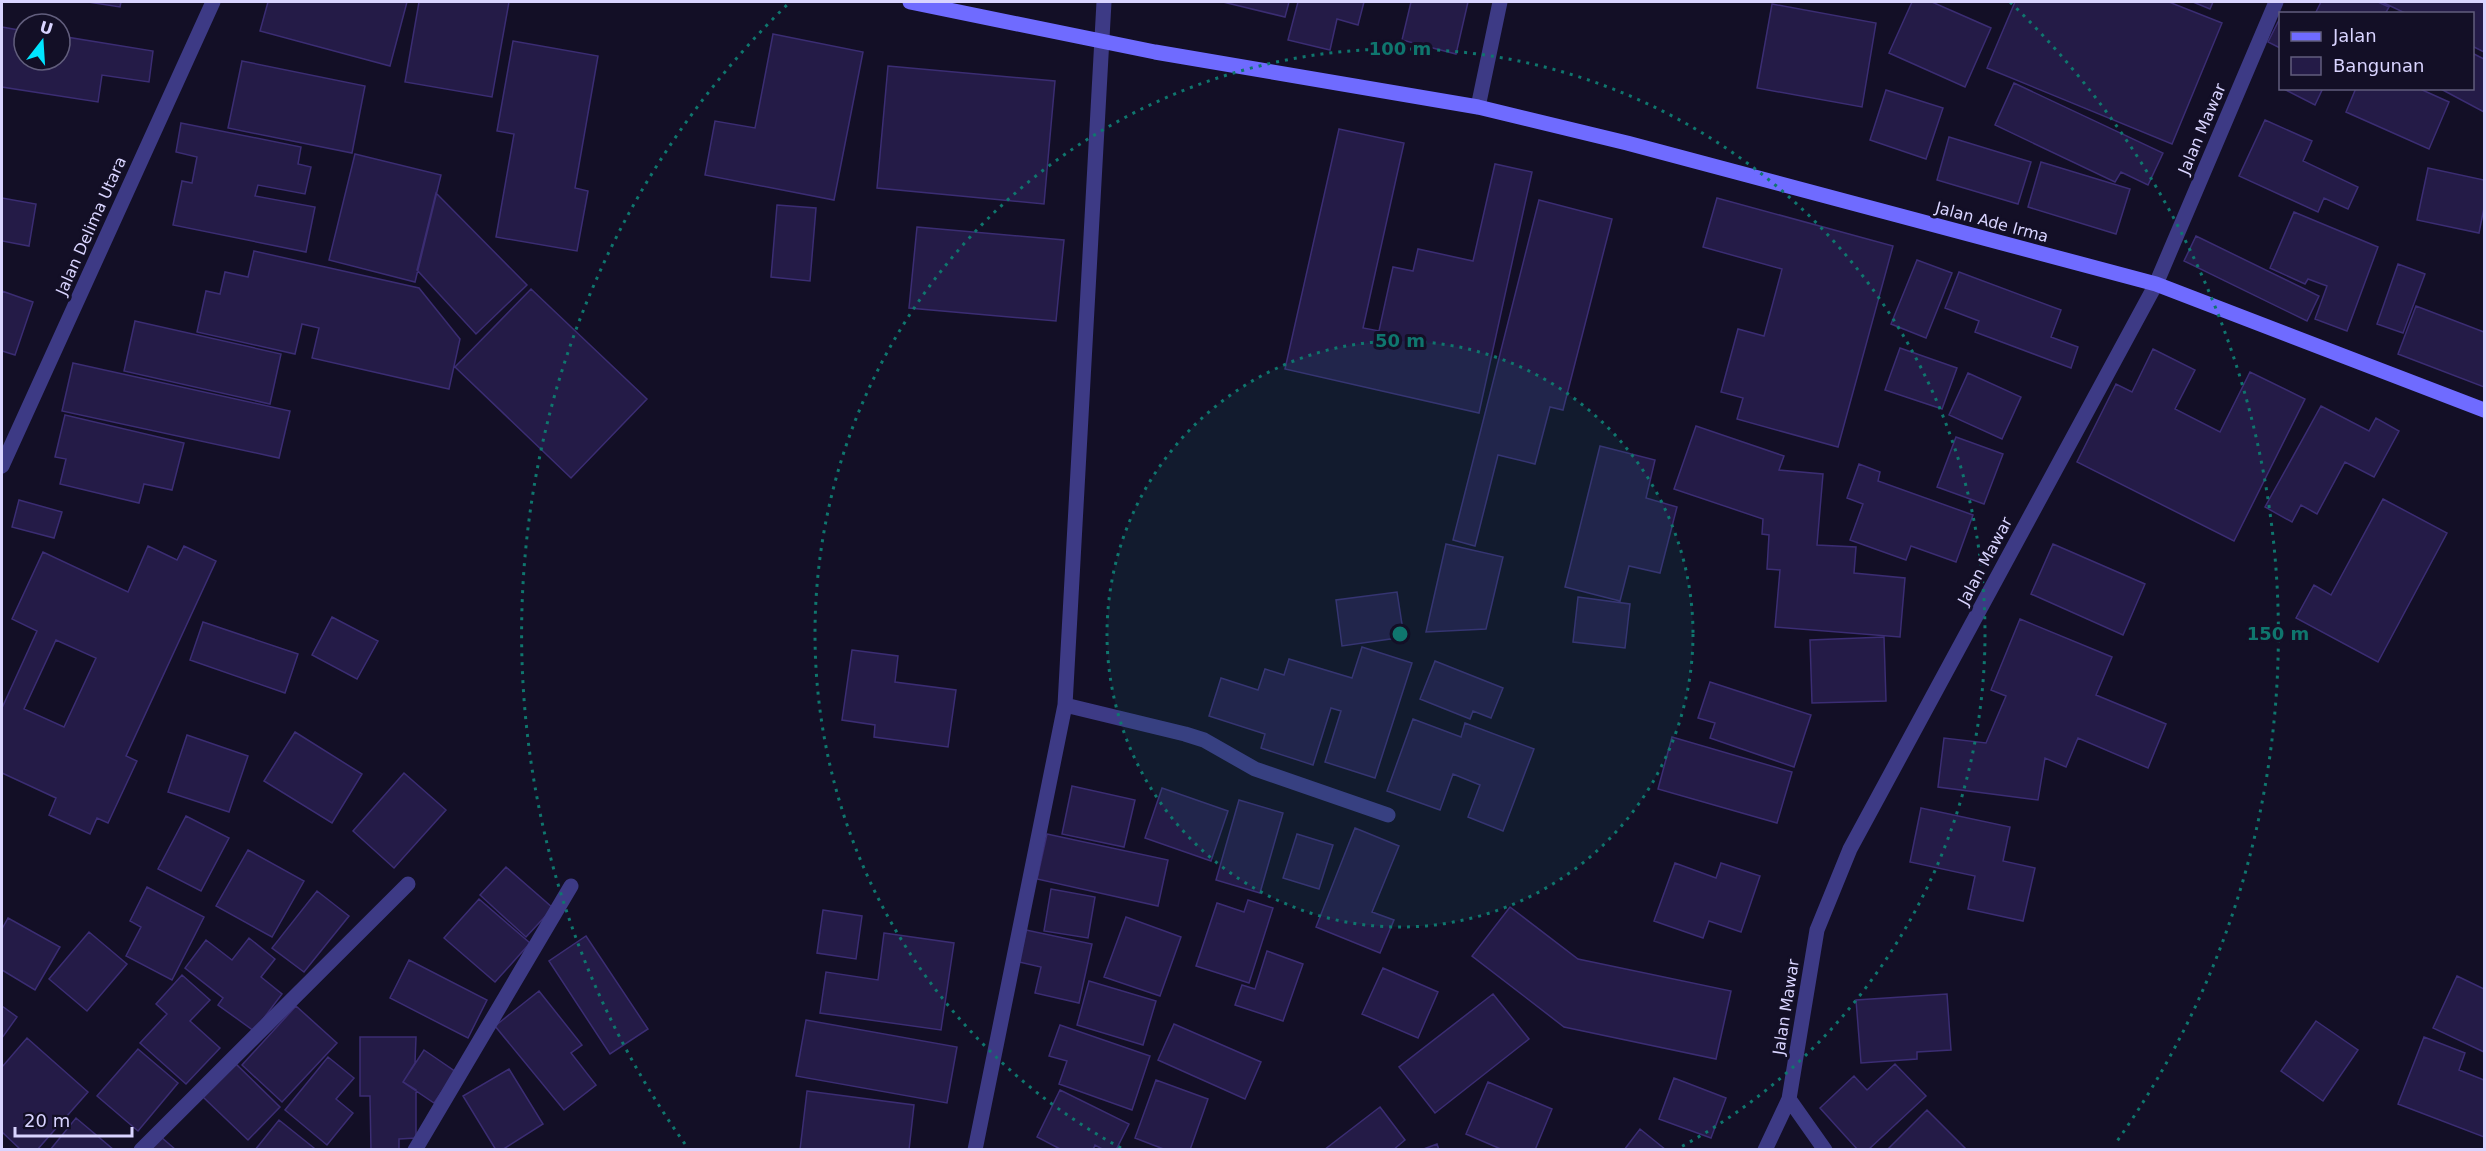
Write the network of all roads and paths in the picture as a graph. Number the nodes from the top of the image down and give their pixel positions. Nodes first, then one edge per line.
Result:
1 (213, 2) edge
2 (910, 2) edge
3 (1104, 2) edge
4 (1500, 2) edge
5 (2276, 2) edge
6 (1103, 41) junction
7 (1478, 107) junction
8 (2156, 284) junction
9 (2477, 407) edge
10 (2, 466) edge
11 (1065, 705) junction
12 (1388, 815) dead end
13 (408, 884) dead end
14 (571, 886) dead end
15 (1789, 1099) junction
16 (141, 1149) edge
17 (415, 1149) edge
18 (975, 1149) edge
19 (1765, 1149) edge
20 (1825, 1149) edge

1 - 10 street, Jalan Delima Utara
2 - 6 street, Jalan Ade Irma
3 - 6 street
4 - 7 street
5 - 8 street, Jalan Mawar
6 - 7 street, Jalan Ade Irma
6 - 11 street
7 - 8 street, Jalan Ade Irma
8 - 9 street, Jalan Ade Irma
8 - 15 street, Jalan Mawar
11 - 12 street
11 - 18 street
13 - 16 street
14 - 17 street
15 - 19 street, Jalan Mawar
15 - 20 street

